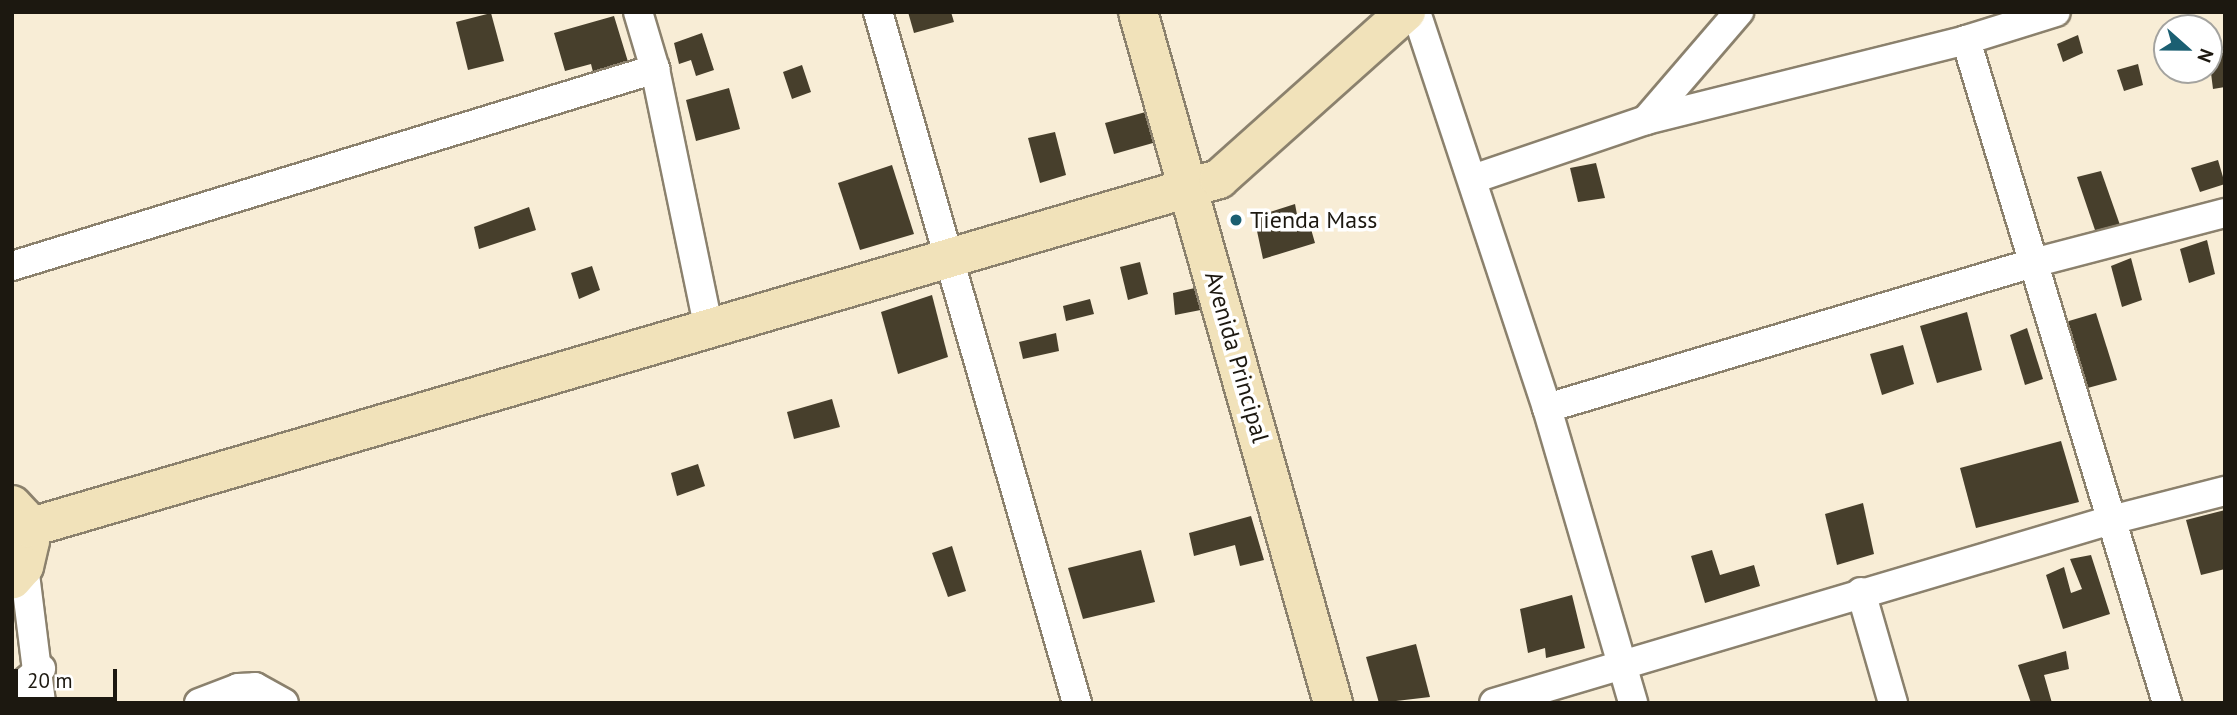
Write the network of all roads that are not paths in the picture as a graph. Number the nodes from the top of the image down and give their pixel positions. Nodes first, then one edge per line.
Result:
1 (638, 12) edge
2 (878, 12) edge
3 (1138, 12) edge
4 (1406, 12) edge
5 (1416, 12) edge
6 (1739, 12) edge
7 (2056, 12) edge
8 (1966, 40) junction
9 (655, 69) junction
10 (1646, 120) junction
11 (1473, 179) junction
12 (1190, 188) junction
13 (2225, 213) edge
14 (950, 261) junction
15 (2033, 263) junction
16 (12, 266) edge
17 (709, 329) junction
18 (1548, 408) junction
19 (2225, 491) edge
20 (20, 517) edge
21 (2111, 520) junction
22 (18, 573) edge
23 (1861, 592) junction
24 (1621, 662) junction
25 (41, 669) junction
26 (12, 693) edge
27 (41, 703) edge
28 (200, 703) edge
29 (284, 703) edge
30 (1077, 703) edge
31 (1333, 703) edge
32 (1494, 703) edge
33 (1633, 703) edge
34 (1893, 703) edge
35 (2167, 703) edge

1 - 9 street
2 - 14 street
3 - 12 street, Avenida Principal
4 - 12 street
5 - 11 street
6 - 10 street
7 - 8 street
8 - 10 street
8 - 15 street
9 - 16 street
9 - 17 street
10 - 11 street
11 - 18 street
12 - 14 street
12 - 31 street, Avenida Principal
13 - 15 street
14 - 17 street
14 - 30 street
15 - 18 street
15 - 21 street
17 - 20 street
18 - 24 street
19 - 21 street
20 - 22 street
21 - 23 street
21 - 35 street
22 - 25 street
23 - 24 street
23 - 34 street
24 - 32 street
24 - 33 street
25 - 26 street
25 - 27 street
28 - 29 street

